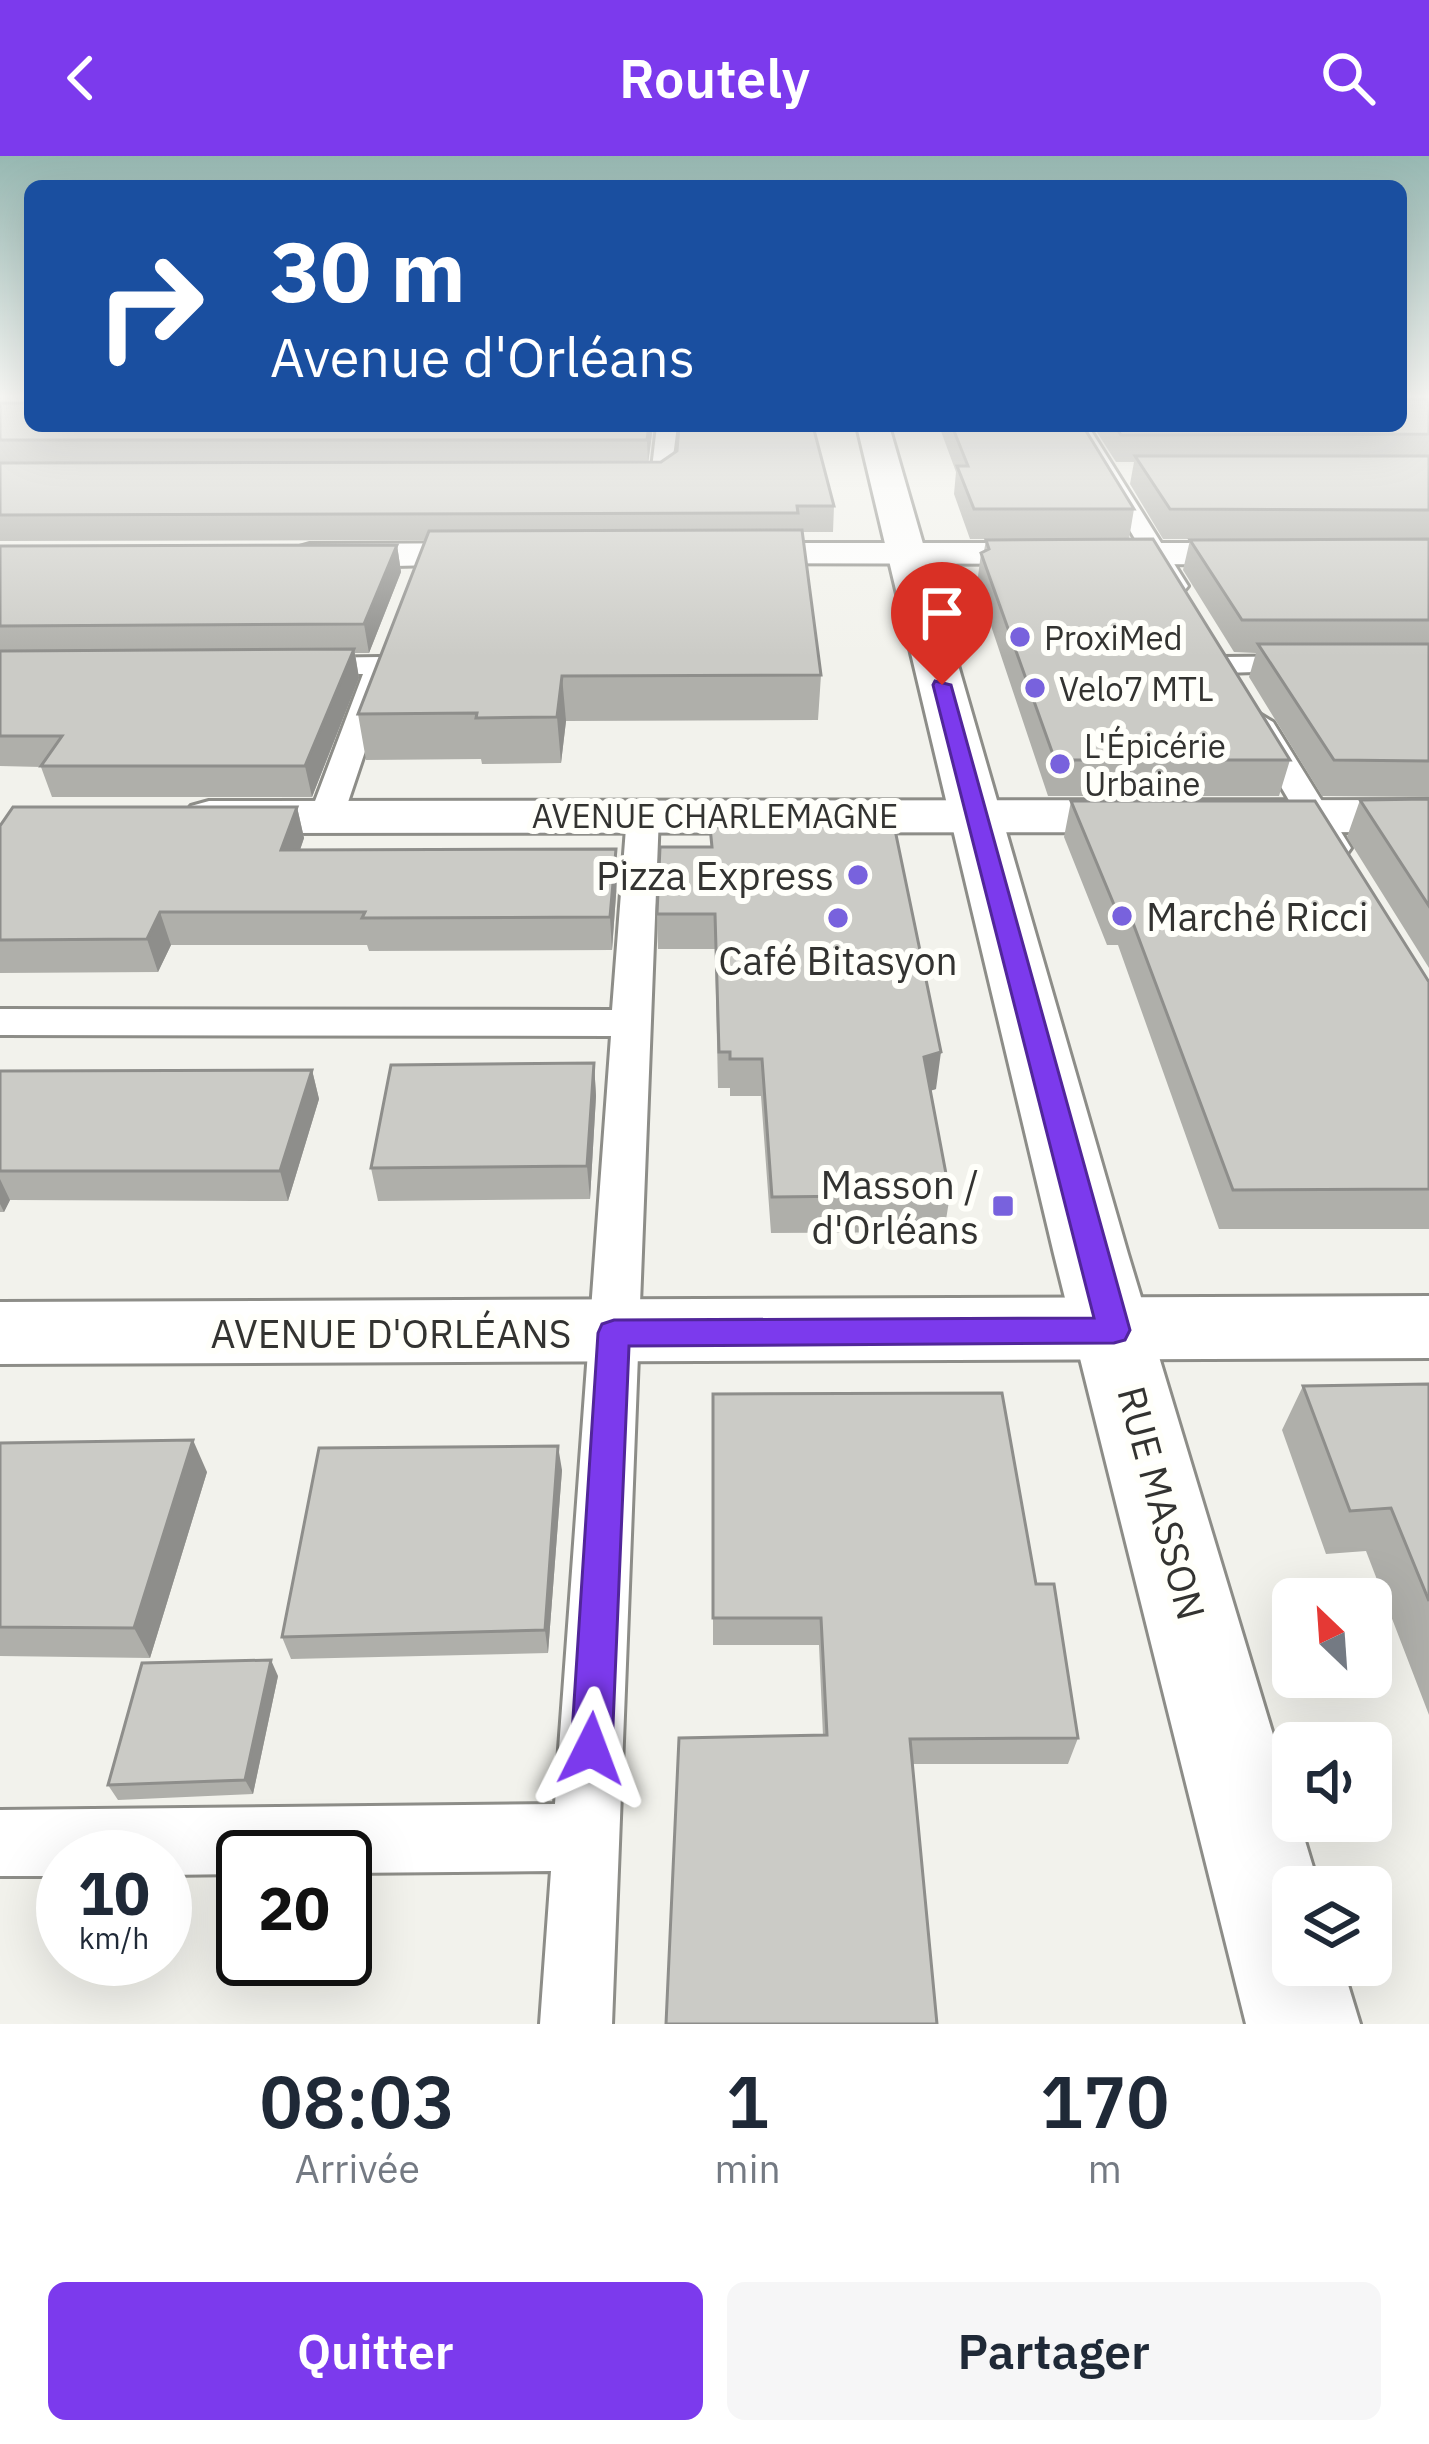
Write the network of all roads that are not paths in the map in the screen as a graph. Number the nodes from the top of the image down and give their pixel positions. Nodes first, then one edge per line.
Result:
1 (887, 482) edge
2 (1120, 482) edge
3 (1429, 554) edge
4 (540, 555) edge
5 (680, 555) edge
6 (906, 555) junction
7 (1156, 555) junction
8 (282, 556) edge
9 (1223, 664) junction
10 (1338, 664) edge
11 (285, 666) edge
12 (644, 815) junction
13 (977, 815) junction
14 (1429, 816) edge
15 (326, 817) junction
16 (1316, 817) junction
17 (163, 818) edge
18 (1344, 866) edge
19 (0, 1022) edge
20 (632, 1023) junction
21 (1429, 1327) edge
22 (1114, 1330) junction
23 (0, 1333) edge
24 (614, 1333) junction
25 (586, 1837) junction
26 (0, 1843) edge
27 (576, 2024) edge
28 (1303, 2024) edge

1 - 6 street, RUE MASSON
2 - 7 lane
3 - 7 street
4 - 8 street
5 - 6 street
6 - 7 street
6 - 13 street, RUE MASSON
7 - 9 lane
9 - 10 lane
9 - 16 lane
11 - 15 lane
12 - 13 street, AVENUE CHARLEMAGNE
12 - 15 street, AVENUE CHARLEMAGNE
12 - 20 lane
13 - 16 street, AVENUE CHARLEMAGNE
13 - 22 street, RUE MASSON
14 - 16 street, AVENUE CHARLEMAGNE
15 - 17 street, AVENUE CHARLEMAGNE
16 - 18 lane
19 - 20 lane
20 - 24 lane
21 - 22 street, AVENUE D'ORLÉANS
22 - 24 street, AVENUE D'ORLÉANS
22 - 28 street, RUE MASSON
23 - 24 street, AVENUE D'ORLÉANS
24 - 25 lane
25 - 26 lane
25 - 27 lane

